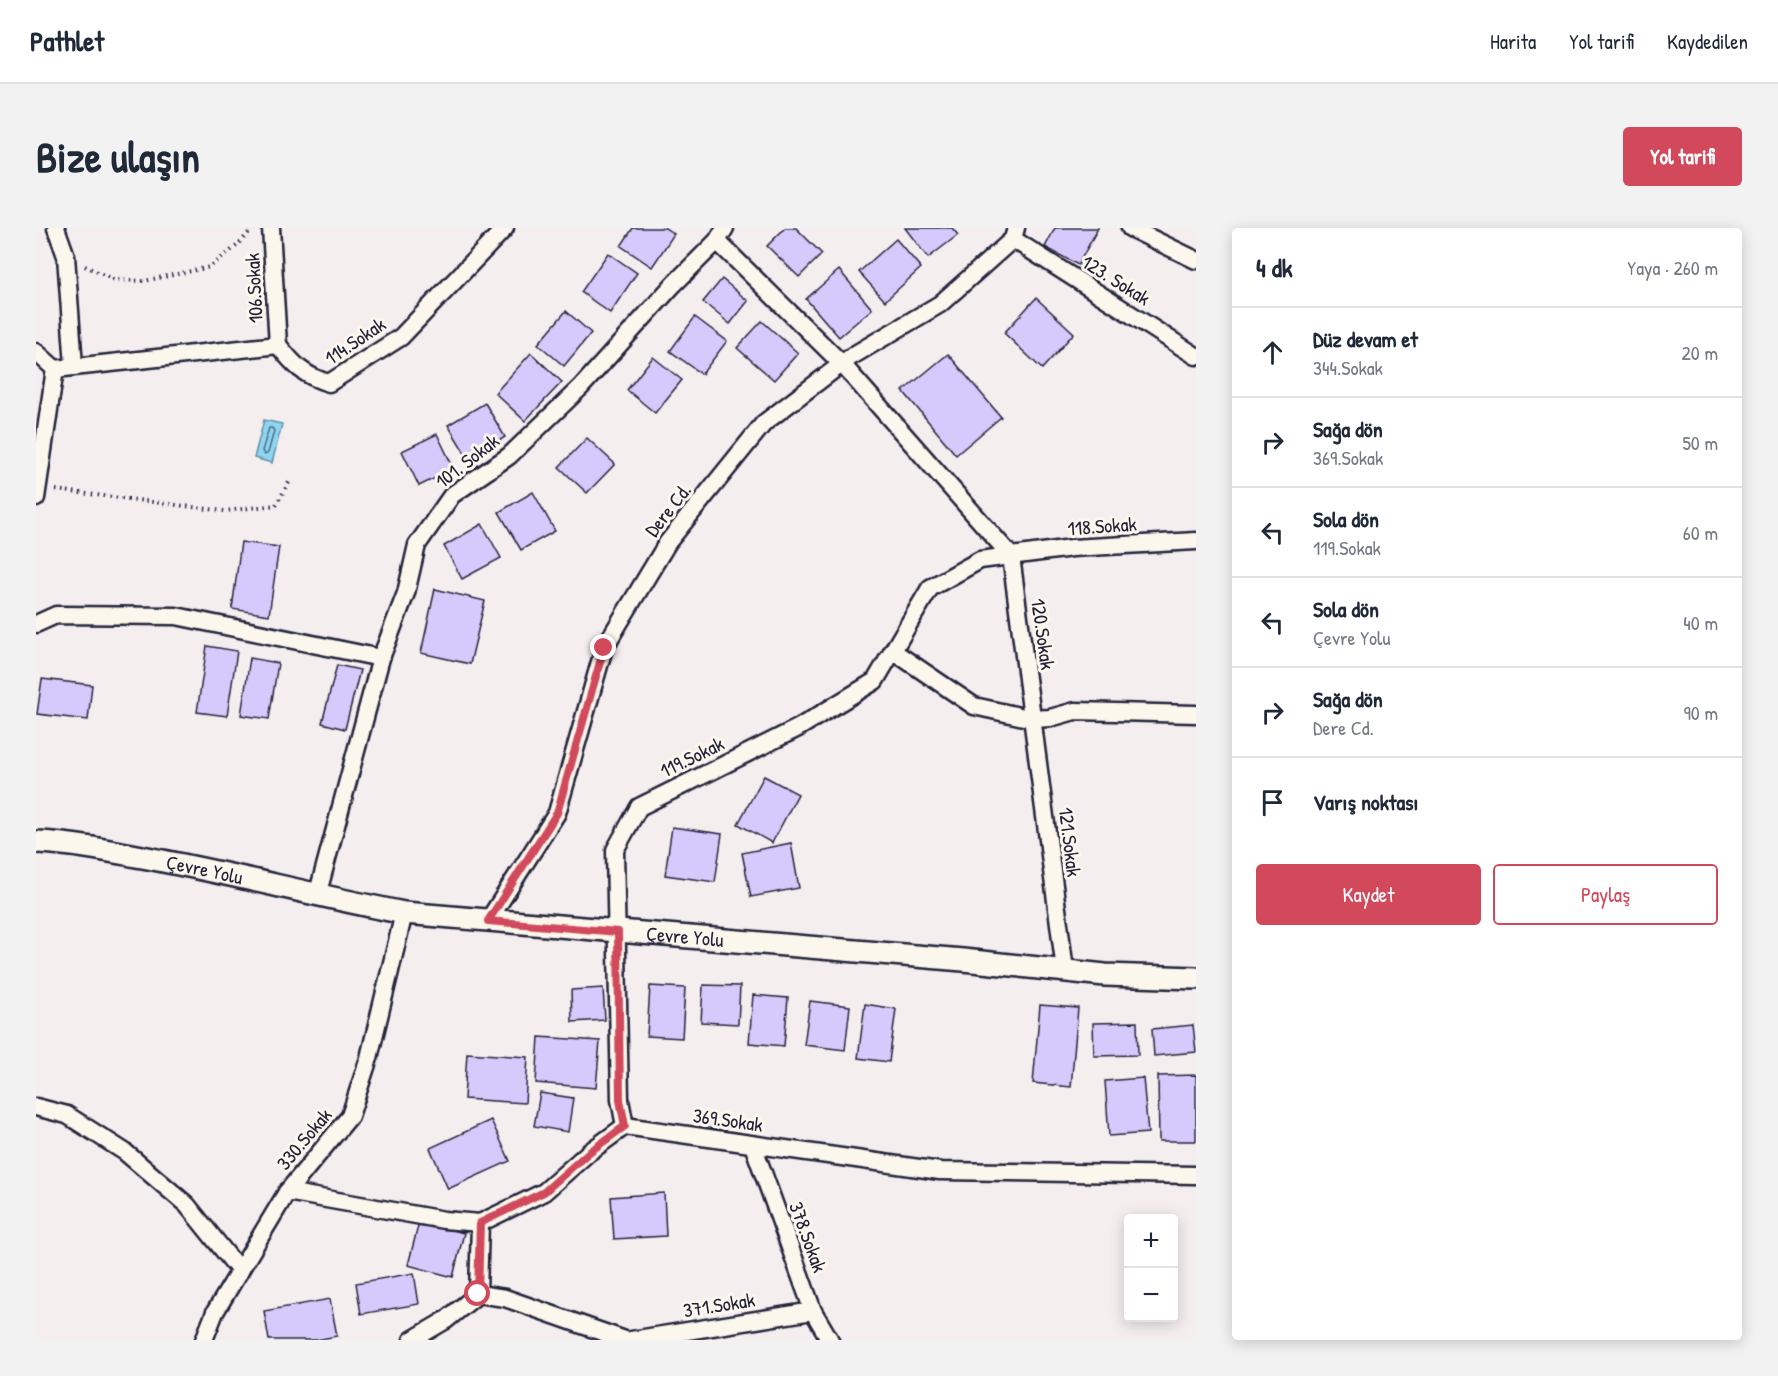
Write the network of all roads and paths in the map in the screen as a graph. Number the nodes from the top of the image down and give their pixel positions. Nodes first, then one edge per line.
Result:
1 (56, 228) edge
2 (253, 228) edge
3 (271, 228) edge
4 (505, 228) edge
5 (1130, 228) edge
6 (721, 234) edge
7 (1014, 234) edge
8 (66, 256) junction
9 (1196, 260) edge
10 (278, 345) junction
11 (36, 352) edge
12 (1196, 356) edge
13 (842, 364) junction
14 (74, 366) junction
15 (55, 369) junction
16 (291, 478) dead end
17 (37, 493) edge
18 (1196, 541) edge
19 (1011, 556) junction
20 (36, 624) edge
21 (893, 651) junction
22 (381, 658) junction
23 (1196, 714) edge
24 (1033, 719) junction
25 (36, 843) edge
26 (317, 896) junction
27 (404, 913) junction
28 (488, 921) junction
29 (618, 932) junction
30 (1065, 970) junction
31 (1196, 978) edge
32 (36, 1107) edge
33 (625, 1126) junction
34 (753, 1145) junction
35 (1196, 1175) edge
36 (287, 1192) junction
37 (480, 1223) junction
38 (240, 1271) junction
39 (478, 1294) junction
40 (813, 1311) junction
41 (204, 1340) edge
42 (412, 1340) edge
43 (625, 1340) edge
44 (631, 1340) edge
45 (830, 1340) edge

1 - 8 street
2 - 8 path
3 - 10 street, 106.Sokak
4 - 10 street, 114.Sokak
5 - 9 street
6 - 13 street
6 - 22 street, 101. Sokak
7 - 12 street, 123. Sokak
7 - 13 street, Dere Cd.
8 - 14 street
10 - 14 street
11 - 15 street
13 - 19 street
13 - 28 street, Dere Cd.
14 - 15 street
15 - 17 street
16 - 17 path
18 - 19 street, 118.Sokak
19 - 21 street, 119.Sokak
19 - 24 street, 120.Sokak
20 - 22 street
21 - 24 street
21 - 29 street, 119.Sokak
22 - 26 street, 101. Sokak
23 - 24 street
24 - 30 street, 121.Sokak
25 - 26 street, Çevre Yolu
26 - 27 street, Çevre Yolu
27 - 28 street, Çevre Yolu
27 - 36 street, 330.Sokak
28 - 29 street, Çevre Yolu
29 - 30 street, Çevre Yolu
29 - 33 street, 119.Sokak
30 - 31 street, Çevre Yolu
32 - 38 street
33 - 34 street, 369.Sokak
33 - 37 street
34 - 35 street, 369.Sokak
34 - 40 street, 378.Sokak
36 - 37 street
36 - 38 street, 330.Sokak
37 - 39 street
38 - 41 street, 330.Sokak
39 - 42 street
39 - 43 street
40 - 44 street, 371.Sokak
40 - 45 street, 378.Sokak

